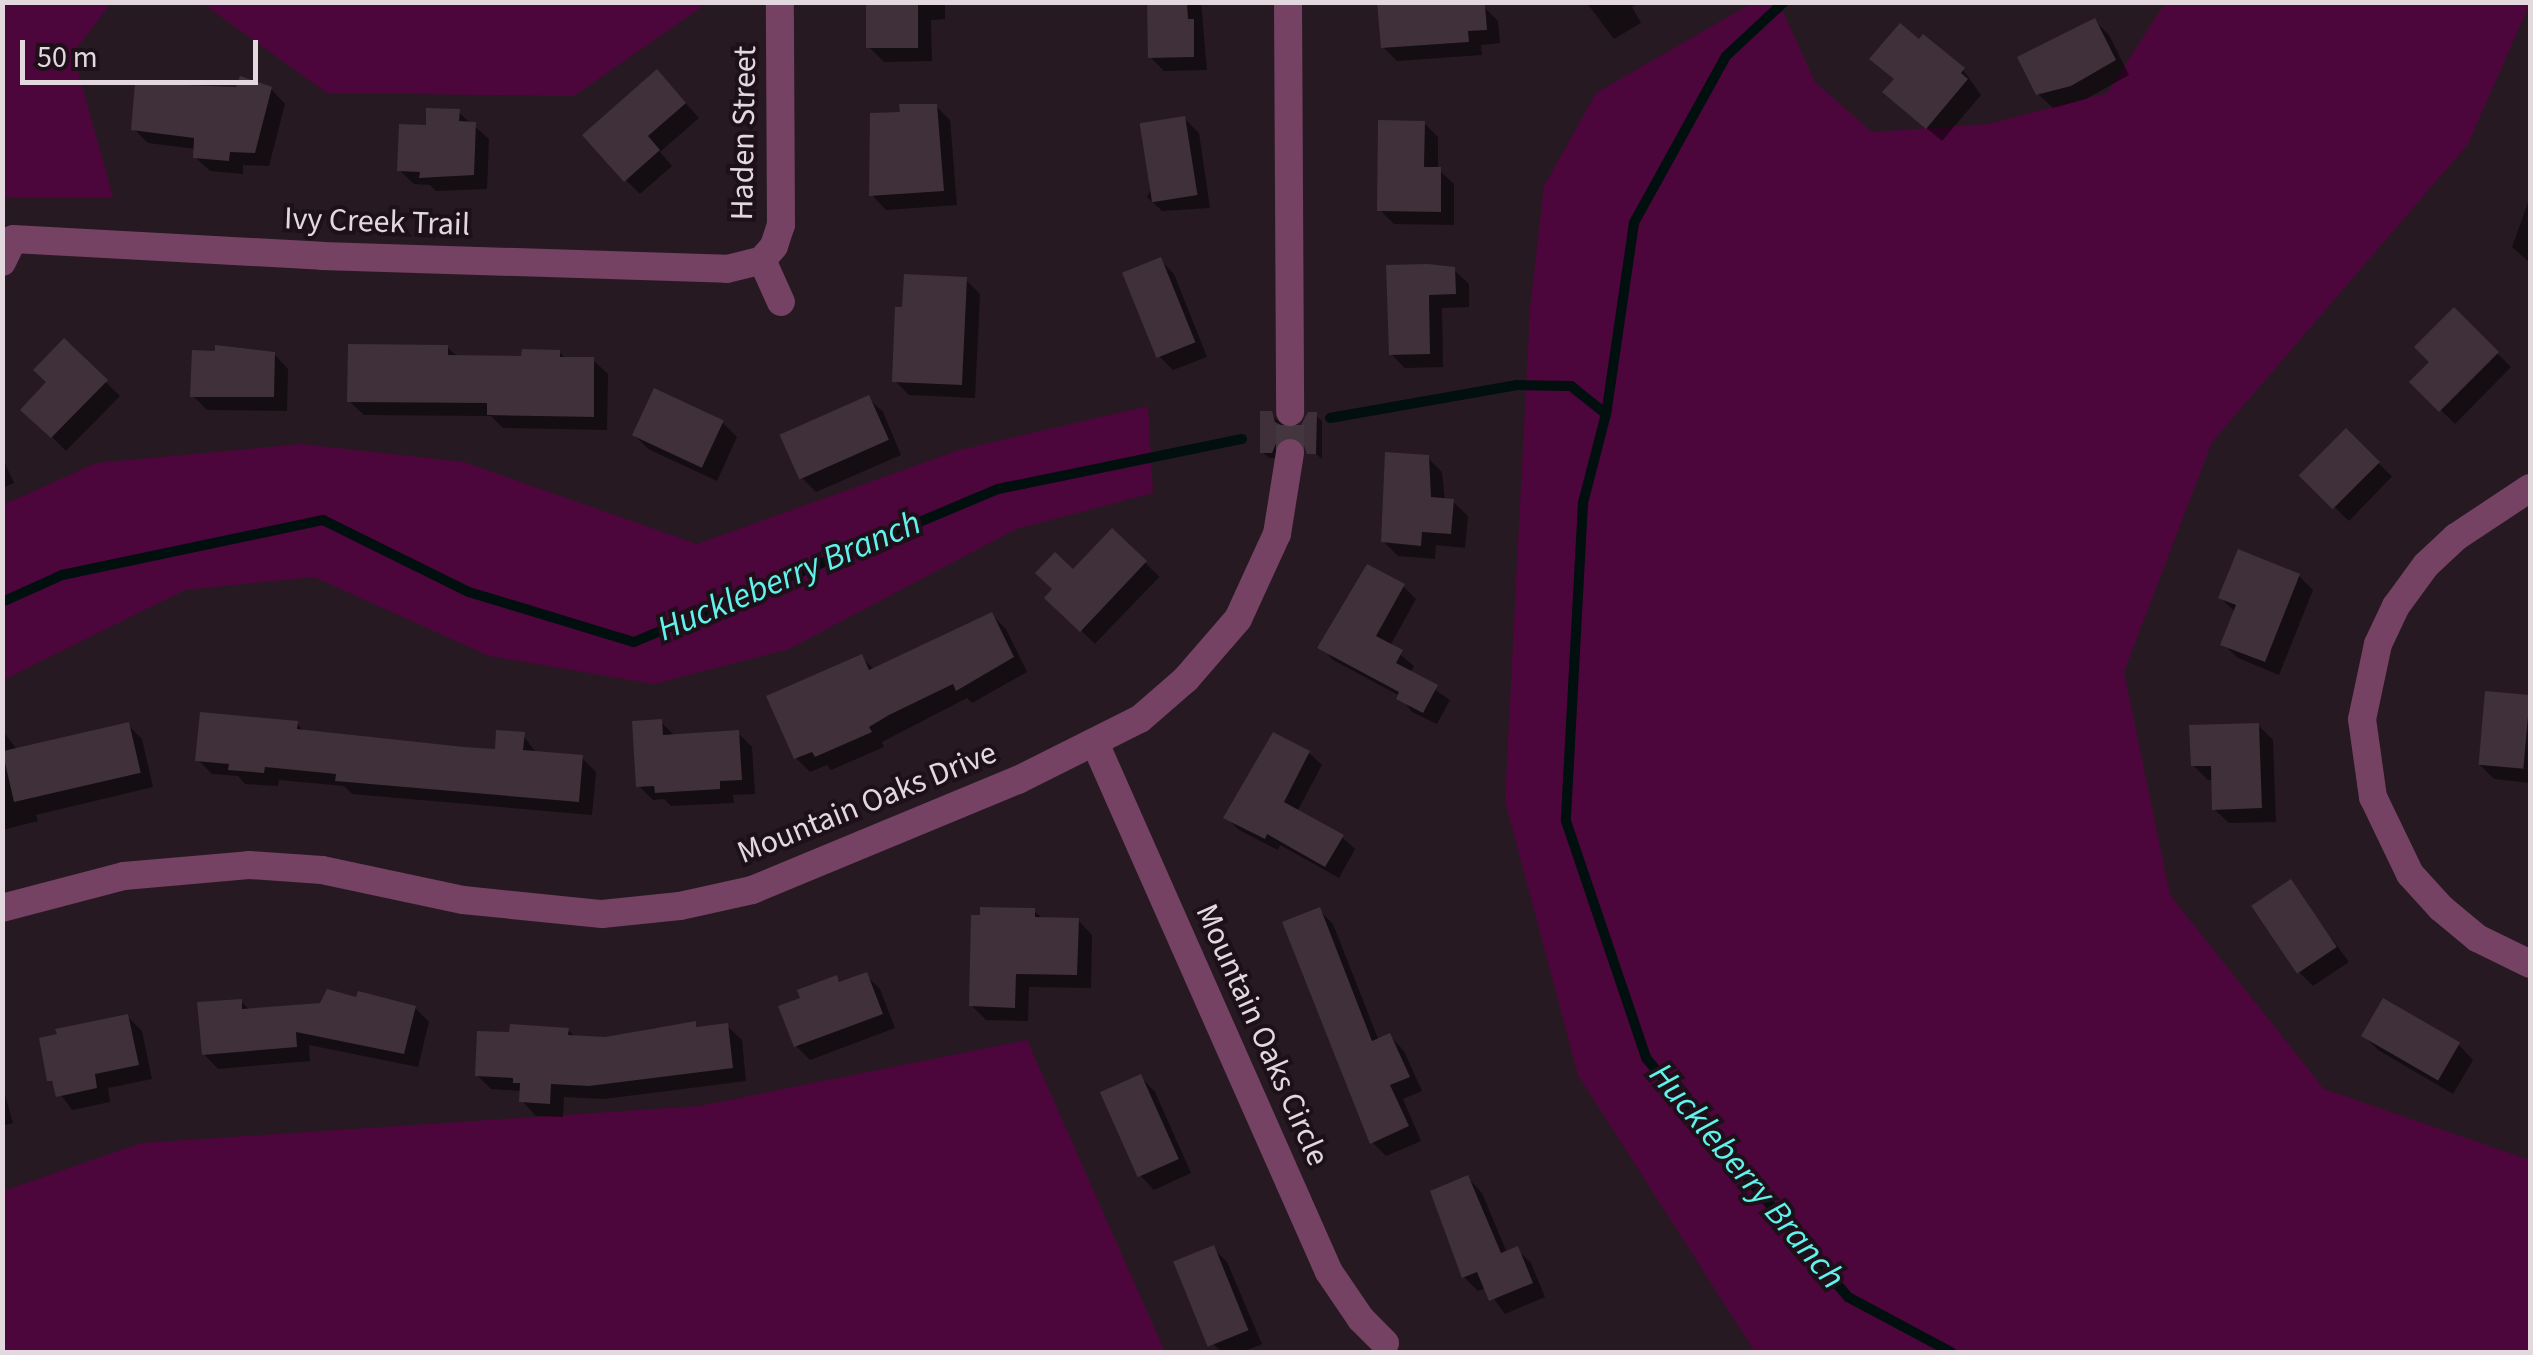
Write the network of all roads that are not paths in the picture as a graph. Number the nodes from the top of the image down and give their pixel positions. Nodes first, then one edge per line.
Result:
1 (780, 2) edge
2 (1288, 2) edge
3 (762, 260) junction
4 (2, 262) edge
5 (780, 302) dead end
6 (1290, 412) tunnel mouth
7 (1290, 453) tunnel mouth
8 (2530, 488) edge
9 (1094, 743) junction
10 (2, 908) edge
11 (2530, 964) edge
12 (1385, 1344) dead end

1 - 3 street, Haden Street
2 - 6 street
3 - 4 street, Ivy Creek Trail
3 - 5 street
7 - 9 street, Mountain Oaks Drive
8 - 11 street
9 - 10 street, Mountain Oaks Drive
9 - 12 street, Mountain Oaks Circle

